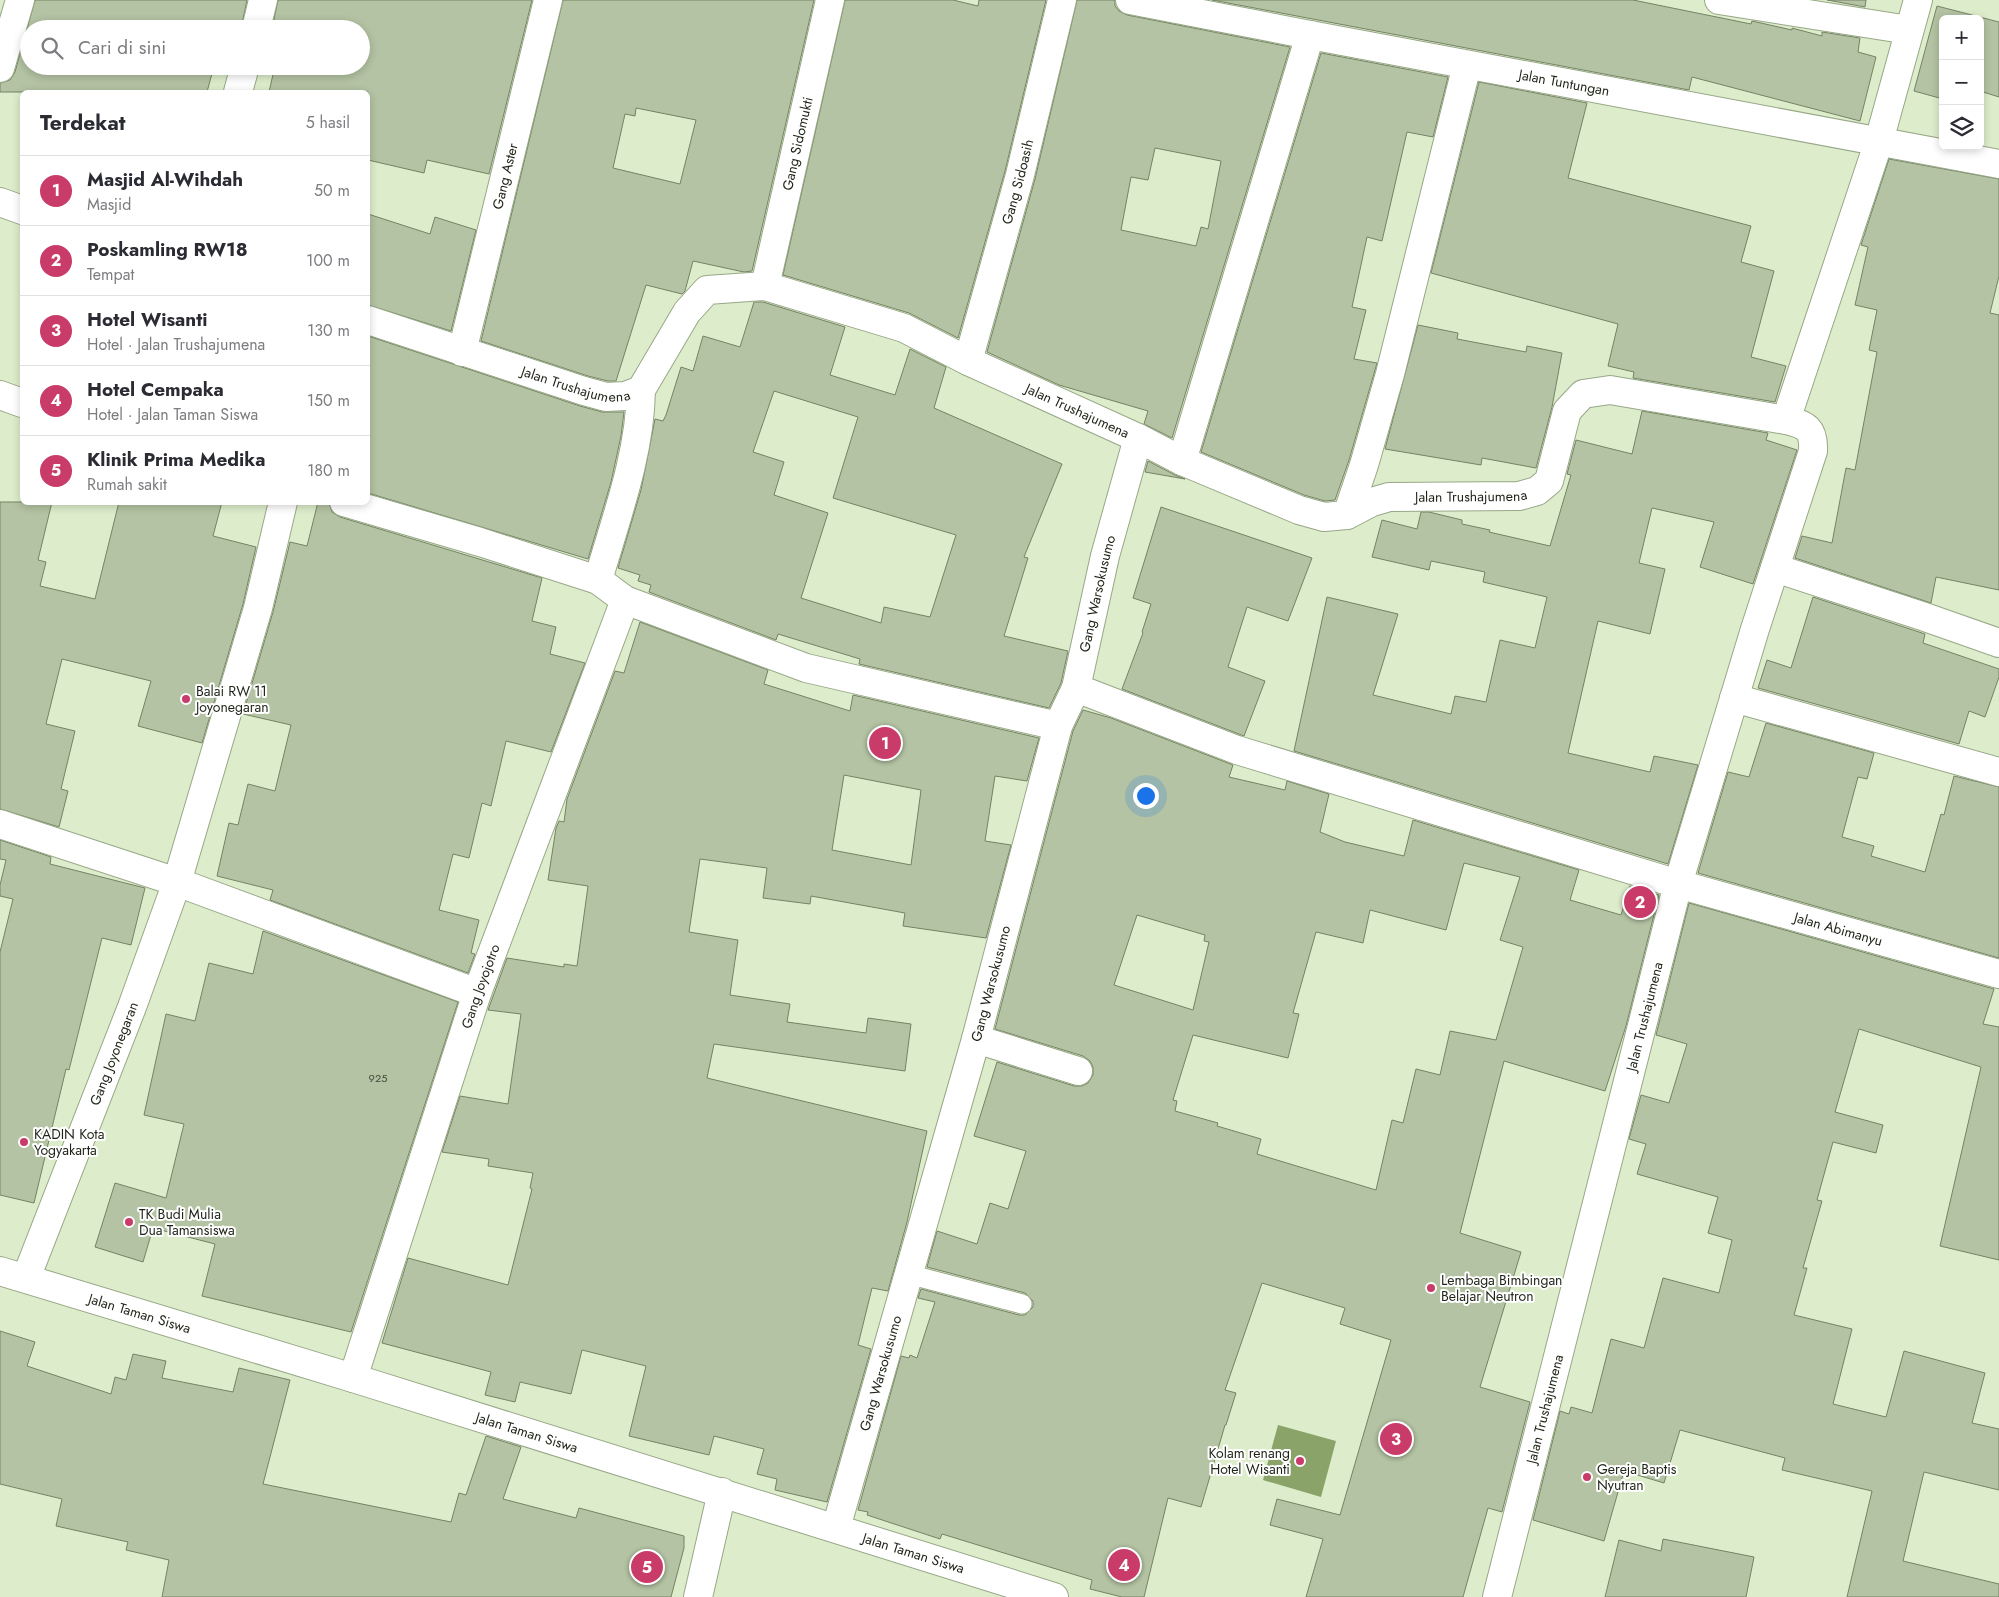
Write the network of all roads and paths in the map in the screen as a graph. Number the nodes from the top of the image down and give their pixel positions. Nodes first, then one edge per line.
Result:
1 (20, 0) edge
2 (263, 0) edge
3 (548, 0) edge
4 (830, 0) edge
5 (1062, 0) edge
6 (1130, 0) edge
7 (1719, 0) edge
8 (1918, 0) edge
9 (258, 20) edge
10 (1910, 30) junction
11 (1310, 35) junction
12 (1466, 65) junction
13 (0, 68) edge
14 (243, 75) edge
15 (239, 90) edge
16 (1879, 141) junction
17 (1999, 164) edge
18 (0, 202) edge
19 (20, 209) edge
20 (766, 286) junction
21 (370, 321) edge
22 (462, 352) junction
23 (968, 361) junction
24 (641, 390) junction
25 (0, 396) edge
26 (20, 402) edge
27 (1786, 420) junction
28 (1138, 438) junction
29 (1182, 461) junction
30 (282, 505) edge
31 (354, 505) edge
32 (1347, 515) junction
33 (1775, 568) junction
34 (598, 580) junction
35 (625, 600) junction
36 (1999, 644) edge
37 (1076, 688) junction
38 (1734, 698) junction
39 (1058, 726) junction
40 (1999, 772) edge
41 (0, 824) edge
42 (177, 882) junction
43 (1678, 884) junction
44 (1999, 974) edge
45 (477, 992) junction
46 (976, 1039) junction
47 (1078, 1071) dead end
48 (0, 1271) edge
49 (908, 1274) junction
50 (26, 1278) junction
51 (1022, 1304) dead end
52 (352, 1378) junction
53 (722, 1492) junction
54 (836, 1528) junction
55 (698, 1597) edge
56 (1054, 1597) edge
57 (1497, 1597) edge

1 - 13 street
2 - 9 street
3 - 22 street, Gang Aster
4 - 20 street, Gang Sidomukti
5 - 23 street, Gang Sidoasih
6 - 11 street, Jalan Tuntungan
7 - 10 street
8 - 10 street
10 - 16 street
11 - 12 street, Jalan Tuntungan
11 - 29 street
12 - 16 street, Jalan Tuntungan
12 - 32 street
14 - 15 street
16 - 17 street, Jalan Tuntungan
16 - 27 street
18 - 19 street
20 - 23 street, Jalan Trushajumena
20 - 24 street, Jalan Trushajumena
21 - 22 street, Jalan Trushajumena
22 - 24 street, Jalan Trushajumena
23 - 28 street, Jalan Trushajumena
24 - 34 street
25 - 26 street
27 - 32 street, Jalan Trushajumena
27 - 33 street, Jalan Trushajumena
28 - 29 street, Jalan Trushajumena
28 - 37 street, Gang Warsokusumo
29 - 32 street, Jalan Trushajumena
30 - 42 street, Gang Joyonegaran
31 - 34 street
33 - 36 street
33 - 38 street, Jalan Trushajumena
34 - 35 street
35 - 39 street
35 - 45 street, Gang Joyojotro
37 - 39 street, Gang Warsokusumo
37 - 43 street, Jalan Abimanyu
38 - 40 street
38 - 43 street, Jalan Trushajumena
39 - 46 street, Gang Warsokusumo
41 - 42 street
42 - 45 street
42 - 50 street, Gang Joyonegaran
43 - 44 street, Jalan Abimanyu
43 - 57 street, Jalan Trushajumena
45 - 52 street, Gang Joyojotro
46 - 47 street
46 - 49 street, Gang Warsokusumo
48 - 50 street, Jalan Taman Siswa
49 - 51 lane
49 - 54 street, Gang Warsokusumo
50 - 52 street, Jalan Taman Siswa
52 - 53 street, Jalan Taman Siswa
53 - 54 street, Jalan Taman Siswa
53 - 55 street
54 - 56 street, Jalan Taman Siswa

